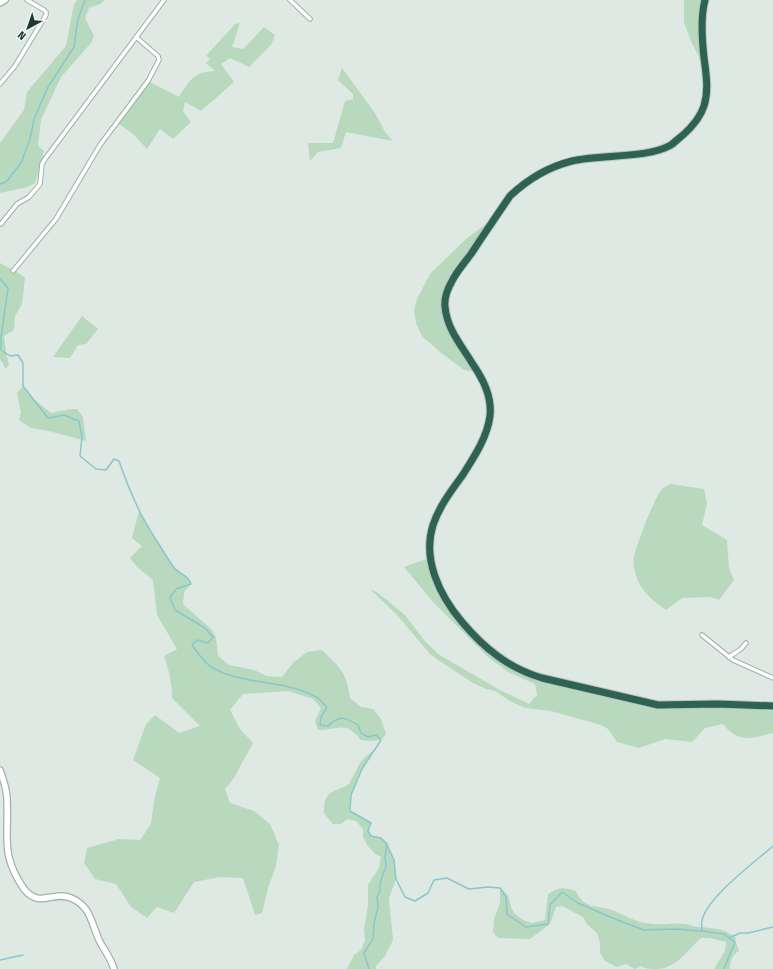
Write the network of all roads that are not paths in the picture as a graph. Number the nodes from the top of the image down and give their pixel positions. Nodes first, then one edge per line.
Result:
1 (5, 0) edge
2 (27, 0) edge
3 (164, 0) edge
4 (290, 0) edge
5 (705, 0) edge
6 (0, 3) edge
7 (310, 19) dead end
8 (136, 37) junction
9 (0, 84) edge
10 (2, 224) dead end
11 (13, 271) dead end
12 (702, 635) dead end
13 (746, 643) dead end
14 (729, 657) junction
15 (773, 678) edge
16 (773, 706) edge
17 (0, 770) edge
18 (114, 969) edge

1 - 6 street
2 - 9 street
3 - 8 street
4 - 7 street
5 - 16 highway
8 - 10 street
8 - 11 street
12 - 14 street
13 - 14 street
14 - 15 street
17 - 18 street

